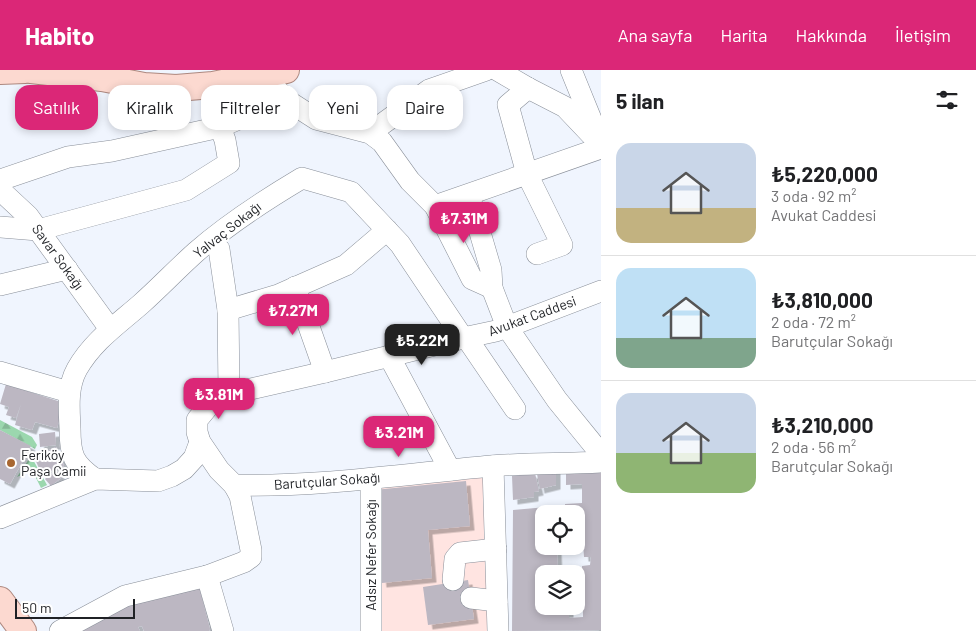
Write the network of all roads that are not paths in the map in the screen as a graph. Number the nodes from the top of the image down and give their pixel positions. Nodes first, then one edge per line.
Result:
1 (25, 70) edge
2 (31, 70) edge
3 (486, 70) edge
4 (497, 70) edge
5 (570, 70) edge
6 (0, 71) edge
7 (277, 72) edge
8 (158, 78) edge
9 (273, 85) edge
10 (528, 88) junction
11 (299, 108) edge
12 (206, 130) edge
13 (221, 130) edge
14 (370, 132) junction
15 (601, 145) edge
16 (527, 174) junction
17 (0, 180) edge
18 (0, 190) edge
19 (469, 195) junction
20 (436, 206) junction
21 (0, 227) edge
22 (38, 230) junction
23 (387, 230) junction
24 (219, 249) dead end
25 (538, 254) dead end
26 (67, 269) junction
27 (0, 286) edge
28 (295, 287) junction
29 (492, 288) junction
30 (601, 291) edge
31 (228, 310) junction
32 (507, 327) junction
33 (110, 329) junction
34 (465, 338) junction
35 (389, 356) junction
36 (0, 372) edge
37 (325, 372) junction
38 (69, 392) junction
39 (229, 393) junction
40 (516, 408) dead end
41 (200, 442) junction
42 (601, 454) edge
43 (601, 462) edge
44 (493, 466) junction
45 (450, 470) junction
46 (95, 479) junction
47 (371, 479) junction
48 (234, 485) junction
49 (0, 518) edge
50 (496, 549) junction
51 (207, 576) junction
52 (453, 580) dead end
53 (470, 598) dead end
54 (497, 601) junction
55 (2, 608) edge
56 (23, 631) edge
57 (60, 631) edge
58 (223, 631) edge
59 (371, 631) edge
60 (498, 631) edge

1 - 6 main road
2 - 8 main road
3 - 14 street
4 - 10 street
5 - 15 street
7 - 8 main road
7 - 9 street
10 - 15 street
10 - 16 street
11 - 14 street
12 - 17 street
13 - 22 street
14 - 20 street
15 - 16 street
16 - 19 street
16 - 25 street
18 - 22 street, Savar Sokağı
19 - 20 street
19 - 29 street
20 - 29 street
21 - 22 street
22 - 26 street, Savar Sokağı
23 - 28 street
23 - 33 street, Yalvaç Sokağı
23 - 34 street, Yalvaç Sokağı
24 - 31 street
26 - 27 street
26 - 33 street, Savar Sokağı
28 - 31 street
28 - 37 street
29 - 32 street
30 - 32 street, Avukat Caddesi
31 - 39 street
32 - 34 street, Avukat Caddesi
32 - 42 street
33 - 38 street, Yalvaç Sokağı
34 - 35 street, Avukat Caddesi
34 - 40 street, Yalvaç Sokağı
35 - 37 street, Avukat Caddesi
35 - 45 street
36 - 38 street
37 - 39 street, Avukat Caddesi
38 - 46 street, Yalvaç Sokağı
39 - 41 street
41 - 46 street
41 - 48 street
43 - 44 street, Barutçular Sokağı
44 - 45 street, Barutçular Sokağı
44 - 50 street
45 - 47 street, Barutçular Sokağı
46 - 49 street
47 - 48 street, Barutçular Sokağı
47 - 59 street, Adsız Nefer Sokağı
48 - 51 street
50 - 52 street
50 - 54 street
51 - 57 street
51 - 58 street
53 - 54 street
54 - 60 street
55 - 56 main road

